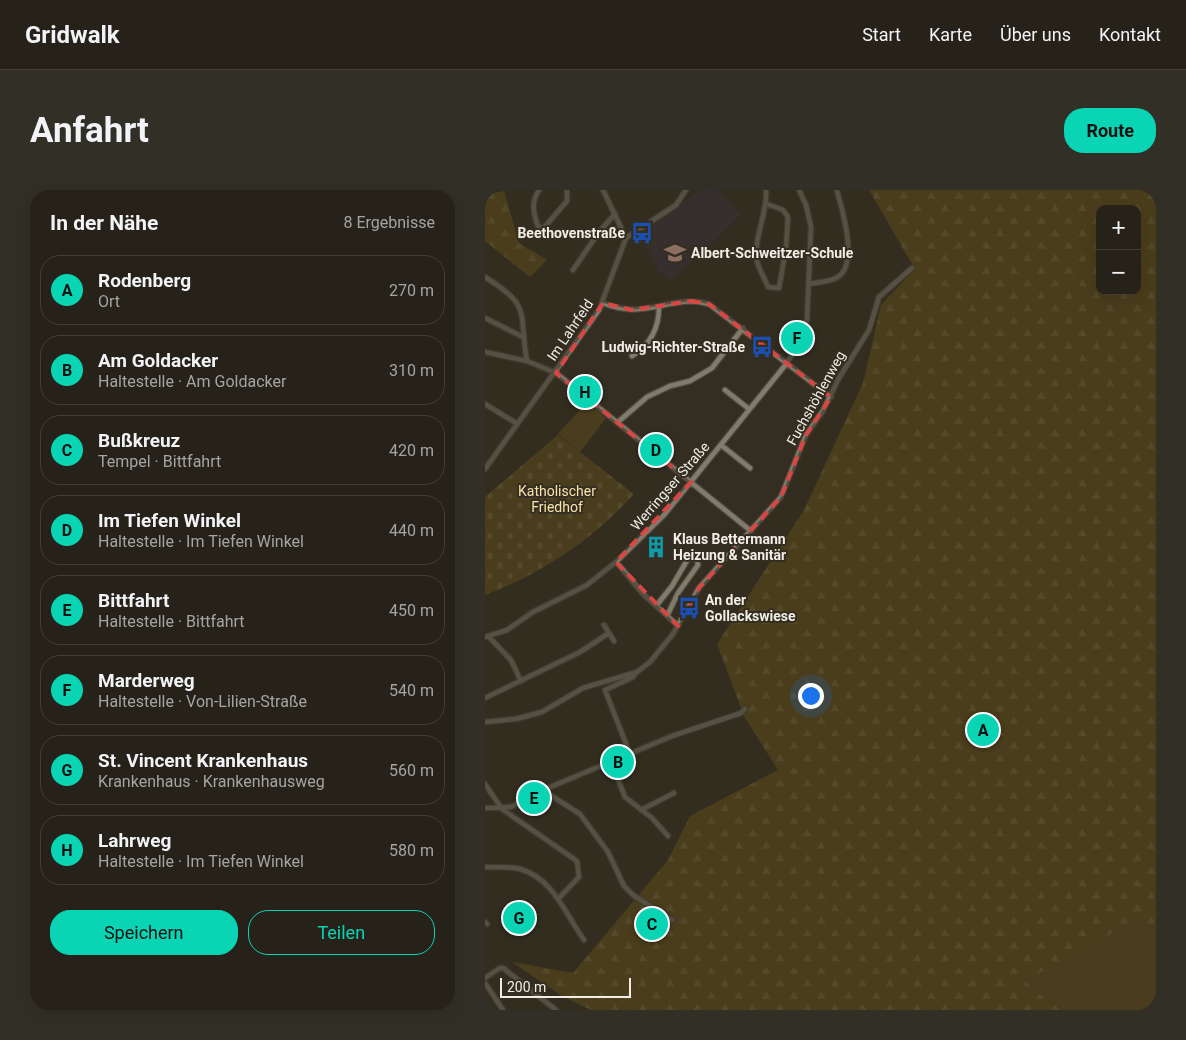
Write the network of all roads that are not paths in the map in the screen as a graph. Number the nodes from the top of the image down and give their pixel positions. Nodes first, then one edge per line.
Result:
1 (539, 190) edge
2 (567, 190) edge
3 (603, 190) edge
4 (686, 190) edge
5 (766, 190) edge
6 (799, 190) edge
7 (837, 191) edge
8 (767, 204) junction
9 (615, 214) junction
10 (626, 238) junction
11 (912, 268) dead end
12 (573, 270) dead end
13 (485, 277) edge
14 (809, 284) junction
15 (603, 302) junction
16 (659, 307) junction
17 (485, 318) edge
18 (743, 328) junction
19 (523, 337) junction
20 (485, 352) edge
21 (632, 356) dead end
22 (527, 361) junction
23 (787, 363) junction
24 (555, 373) junction
25 (725, 390) dead end
26 (831, 397) junction
27 (485, 404) edge
28 (749, 409) junction
29 (618, 422) junction
30 (516, 423) junction
31 (721, 445) junction
32 (750, 468) dead end
33 (485, 469) edge
34 (691, 482) junction
35 (751, 531) junction
36 (615, 562) junction
37 (656, 606) junction
38 (667, 616) junction
39 (604, 625) dead end
40 (678, 626) junction
41 (609, 633) junction
42 (487, 637) edge
43 (614, 641) dead end
44 (636, 672) junction
45 (521, 681) junction
46 (485, 698) edge
47 (745, 709) dead end
48 (485, 722) edge
49 (630, 754) junction
50 (611, 762) junction
51 (485, 784) edge
52 (544, 791) junction
53 (674, 793) dead end
54 (485, 808) edge
55 (502, 808) junction
56 (641, 810) junction
57 (668, 836) dead end
58 (485, 867) edge
59 (559, 898) junction
60 (672, 920) dead end
61 (584, 940) dead end
62 (485, 978) edge
63 (485, 983) edge
64 (503, 1010) edge
65 (556, 1010) edge

1 - 2 street
3 - 9 street
4 - 10 street
5 - 8 street
6 - 14 street, Werringser Straße
7 - 14 street
8 - 8 street
9 - 10 street
9 - 12 street
10 - 15 street, Im Lahrfeld
11 - 26 street, Fuchshöhlenweg
13 - 19 street
14 - 23 street, Werringser Straße
15 - 16 street
15 - 24 street, Im Lahrfeld
16 - 18 street
16 - 21 street
17 - 19 street
18 - 23 street
18 - 29 street
19 - 22 street
20 - 22 street
22 - 24 street
23 - 26 street
23 - 28 street, Werringser Straße
24 - 29 street
24 - 30 street, Im Lahrfeld
25 - 28 street
26 - 35 street, Fuchshöhlenweg
27 - 30 street
28 - 31 street, Werringser Straße
29 - 34 street
30 - 33 street, Im Lahrfeld
31 - 32 street, Werringser Straße
31 - 34 street, Werringser Straße
34 - 35 street
34 - 36 street, Werringser Straße
35 - 40 street, Fuchshöhlenweg
36 - 37 street
36 - 42 street, Werringser Straße
37 - 38 street
37 - 38 street
38 - 40 street
39 - 41 street
40 - 44 street, Fuchshöhlenweg
41 - 43 street
41 - 45 street
42 - 45 street
44 - 48 street, Fuchshöhlenweg
44 - 49 street
45 - 46 street
47 - 49 street
49 - 50 street
50 - 52 street
50 - 56 street
51 - 55 street
52 - 55 street
52 - 60 street
53 - 56 street
54 - 55 street
55 - 59 street
56 - 57 street
58 - 59 street
59 - 61 street
62 - 65 street
63 - 64 street

